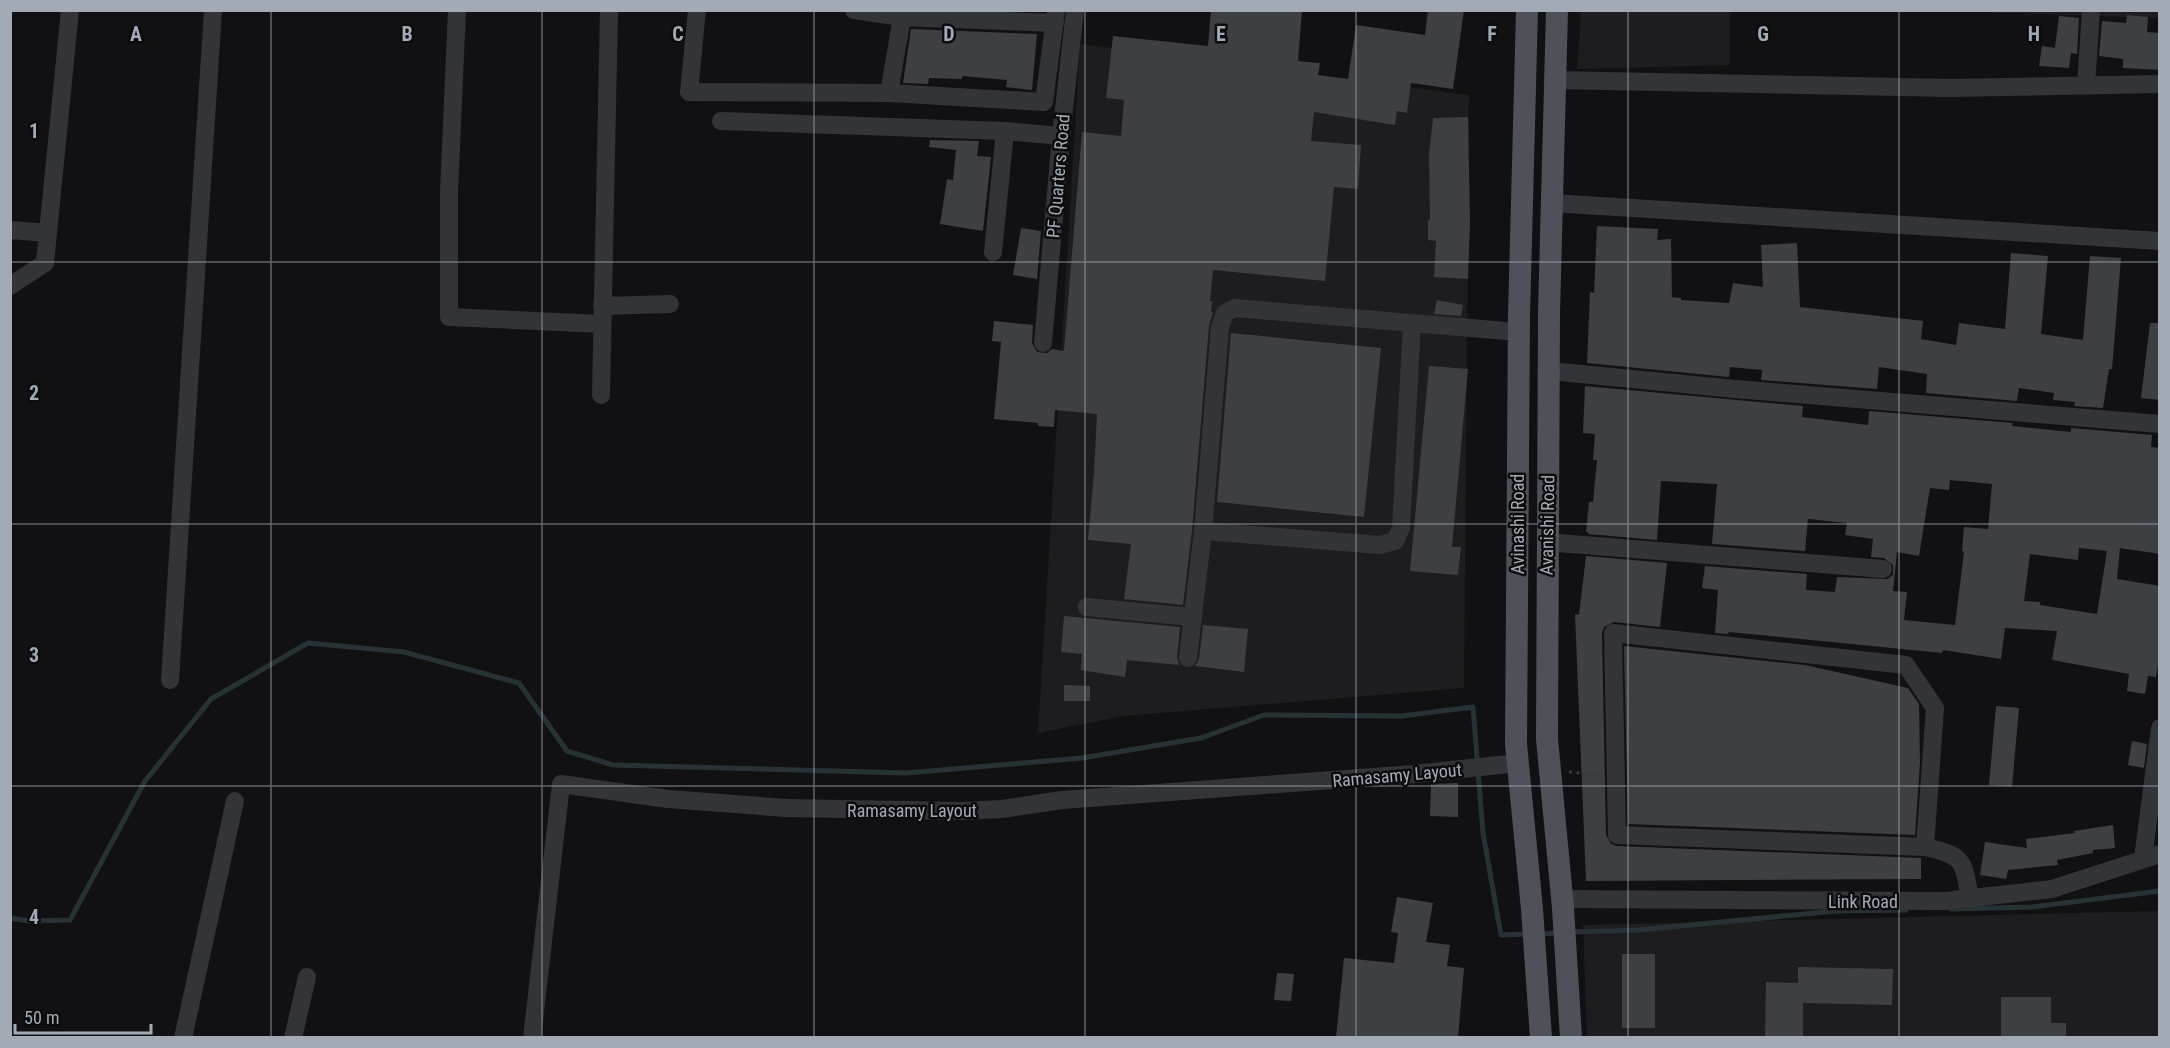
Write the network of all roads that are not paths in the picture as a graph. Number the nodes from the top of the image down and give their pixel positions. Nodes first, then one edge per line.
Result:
1 (70, 10) edge
2 (213, 10) edge
3 (457, 10) edge
4 (609, 10) edge
5 (697, 10) edge
6 (854, 10) edge
7 (1075, 10) edge
8 (1527, 10) edge
9 (1557, 10) edge
10 (2091, 10) edge
11 (945, 14) edge
12 (902, 17) junction
13 (1055, 17) edge
14 (1555, 80) junction
15 (2160, 84) edge
16 (2086, 86) junction
17 (889, 93) junction
18 (721, 121) dead end
19 (1005, 130) junction
20 (1061, 136) junction
21 (1552, 203) junction
22 (10, 230) edge
23 (48, 233) junction
24 (2160, 242) edge
25 (993, 252) dead end
26 (10, 286) edge
27 (670, 304) dead end
28 (602, 315) junction
29 (1412, 323) junction
30 (1518, 332) junction
31 (1043, 343) dead end
32 (1550, 371) junction
33 (600, 395) dead end
34 (2160, 424) edge
35 (1203, 531) junction
36 (1546, 542) junction
37 (1883, 569) dead end
38 (1087, 607) dead end
39 (1192, 616) junction
40 (1188, 658) dead end
41 (170, 680) dead end
42 (2160, 728) edge
43 (1518, 763) junction
44 (235, 801) dead end
45 (1925, 848) junction
46 (2151, 856) edge
47 (1970, 899) junction
48 (1562, 903) junction
49 (306, 977) dead end
50 (183, 1038) edge
51 (293, 1038) edge
52 (532, 1038) edge
53 (1540, 1038) edge
54 (1571, 1038) edge

1 - 23 street
2 - 41 street
3 - 28 street
4 - 28 street
5 - 17 street
6 - 12 street
7 - 20 street, PF Quarters Road
8 - 30 main road, Avinashi Road
9 - 14 main road, Avanishi Road
10 - 16 street
11 - 12 street
11 - 13 street
12 - 17 street
13 - 17 street
14 - 16 street
14 - 21 main road, Avanishi Road
15 - 16 street
18 - 19 street
19 - 20 street
19 - 25 street
20 - 31 street, PF Quarters Road
21 - 24 street
21 - 32 main road, Avanishi Road
22 - 23 street
23 - 26 street
27 - 28 street
28 - 33 street
29 - 30 street
29 - 35 street
29 - 35 street
30 - 43 main road, Avinashi Road
32 - 34 street
32 - 36 main road, Avanishi Road
35 - 39 street
36 - 37 street
36 - 48 main road, Avanishi Road
38 - 39 street
39 - 40 street
42 - 46 street
43 - 52 street, Ramasamy Layout
43 - 53 main road, Avinashi Road
44 - 50 street
45 - 45 street
45 - 47 street
46 - 47 street, Link Road
47 - 48 street, Link Road
48 - 54 main road, Avanishi Road
49 - 51 street

